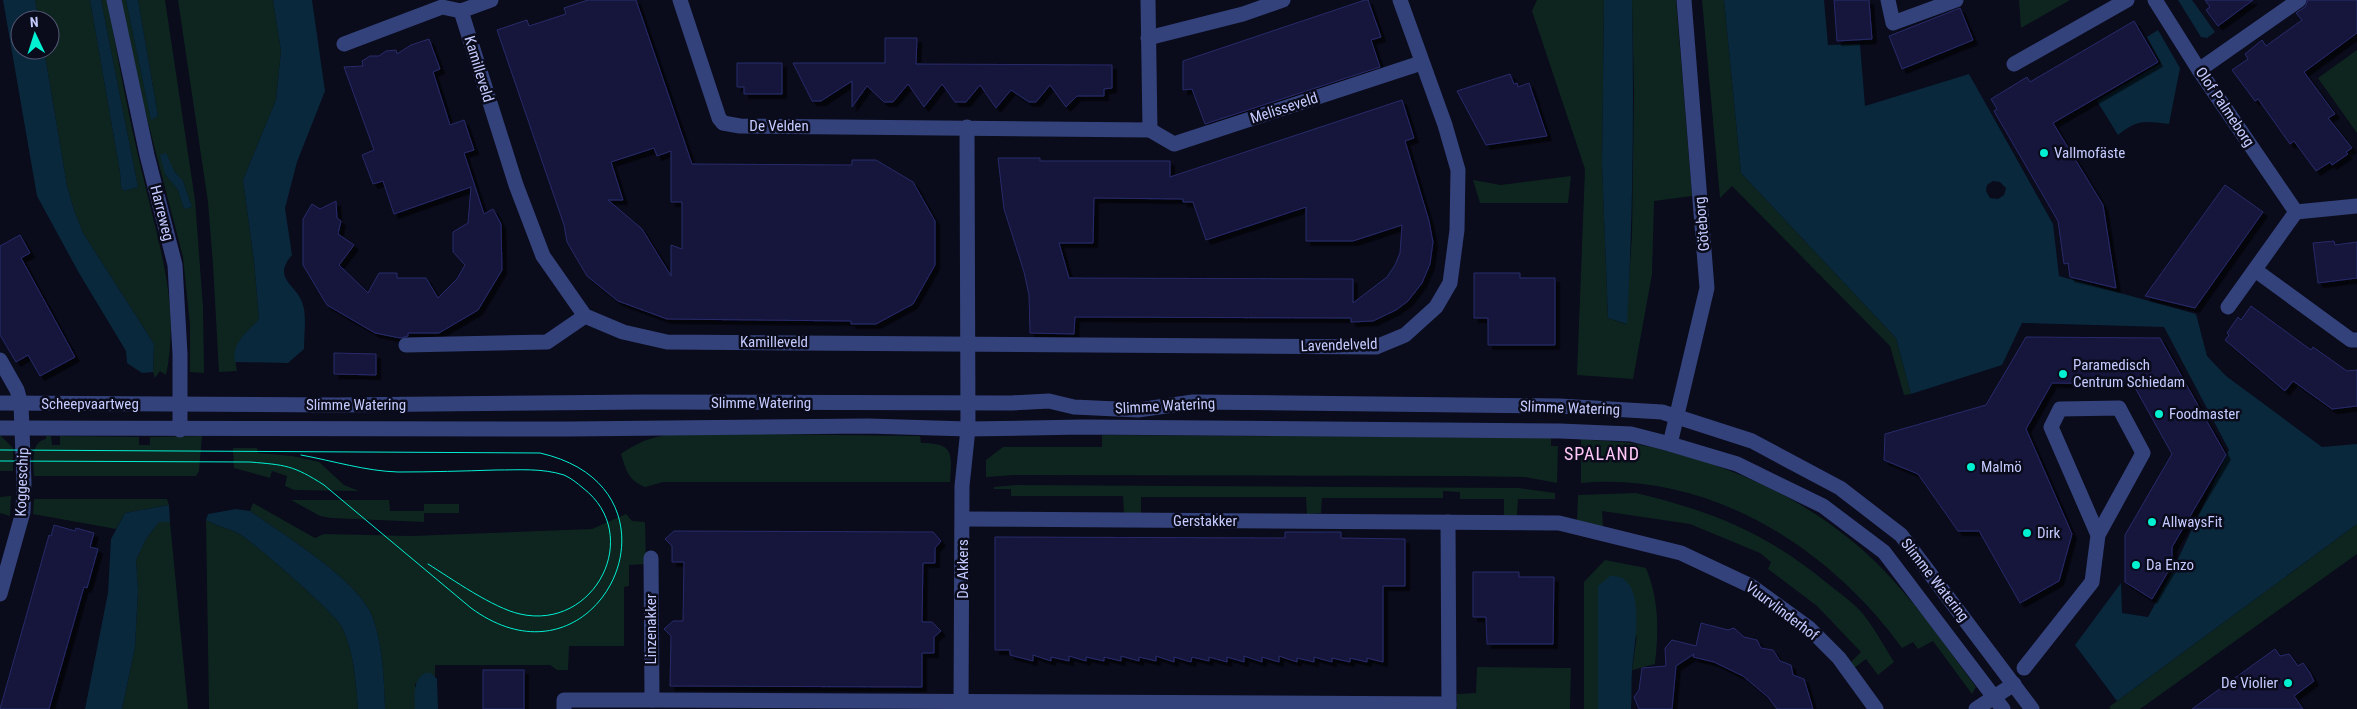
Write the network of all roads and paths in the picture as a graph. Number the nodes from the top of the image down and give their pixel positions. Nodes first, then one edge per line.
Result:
1 (114, 0) edge
2 (491, 0) edge
3 (680, 0) edge
4 (1148, 0) edge
5 (1283, 0) edge
6 (1400, 0) edge
7 (1684, 0) edge
8 (1888, 0) edge
9 (1956, 0) edge
10 (2126, 0) edge
11 (2155, 0) edge
12 (2299, 0) edge
13 (461, 11) junction
14 (1148, 38) junction
15 (344, 44) dead end
16 (1421, 63) junction
17 (2014, 64) dead end
18 (2199, 70) junction
19 (967, 127) junction
20 (1150, 130) junction
21 (2357, 206) edge
22 (2296, 212) junction
23 (2255, 270) junction
24 (2228, 307) dead end
25 (586, 316) junction
26 (2357, 340) edge
27 (406, 344) dead end
28 (967, 344) junction
29 (0, 360) edge
30 (0, 403) edge
31 (968, 403) junction
32 (21, 404) junction
33 (180, 404) junction
34 (1676, 416) junction
35 (23, 427) junction
36 (0, 428) edge
37 (968, 429) junction
38 (180, 430) junction
39 (1670, 444) junction
40 (963, 519) junction
41 (1448, 522) junction
42 (1573, 526) joint
43 (2098, 536) junction
44 (7, 545) edge
45 (651, 558) dead end
46 (0, 594) edge
47 (2024, 668) dead end
48 (2014, 684) junction
49 (652, 700) junction
50 (1998, 703) edge
51 (961, 705) edge
52 (1449, 706) edge
53 (564, 709) edge
54 (1876, 709) edge
55 (1976, 709) edge
56 (2032, 709) edge

1 - 33 street, Harreweg
2 - 13 street
3 - 19 street, De Velden
4 - 14 street
5 - 14 street
6 - 16 street, Lavendelveld
7 - 34 street, Göteborg
8 - 9 street
10 - 17 street
11 - 18 street, Olof Palmeborg
12 - 18 street
13 - 15 street
13 - 25 street, Kamilleveld
14 - 20 street
16 - 20 street, Melisseveld
16 - 28 street, Lavendelveld
18 - 22 street, Olof Palmeborg
19 - 20 street, De Velden
19 - 28 street
21 - 22 street
22 - 23 street
23 - 24 street
23 - 26 street
25 - 27 street
25 - 28 street, Kamilleveld
28 - 31 street
29 - 32 street, Koggeschip
30 - 32 street, Scheepvaartweg
31 - 33 street, Slimme Watering
31 - 34 street, Slimme Watering
31 - 37 street, De Akkers
32 - 33 street, Scheepvaartweg
32 - 35 street, Koggeschip
33 - 38 street, Harreweg
34 - 39 street, Göteborg
34 - 48 street, Slimme Watering
35 - 36 street, Scheepvaartweg
35 - 38 street, Scheepvaartweg
35 - 44 street, Koggeschip
37 - 38 street, Slimme Watering
37 - 39 street, Slimme Watering
37 - 40 street, De Akkers
39 - 50 street, Slimme Watering
40 - 41 street, Gerstakker
40 - 51 street, De Akkers
41 - 42 street, Gerstakker
41 - 52 street
42 - 54 street, Vuurvlinderhof
43 - 43 street
43 - 47 street
44 - 46 street, Koggeschip
45 - 49 street, Linzenakker
48 - 50 street
48 - 56 street, Slimme Watering
49 - 51 street
49 - 53 street
50 - 55 street
51 - 52 street

